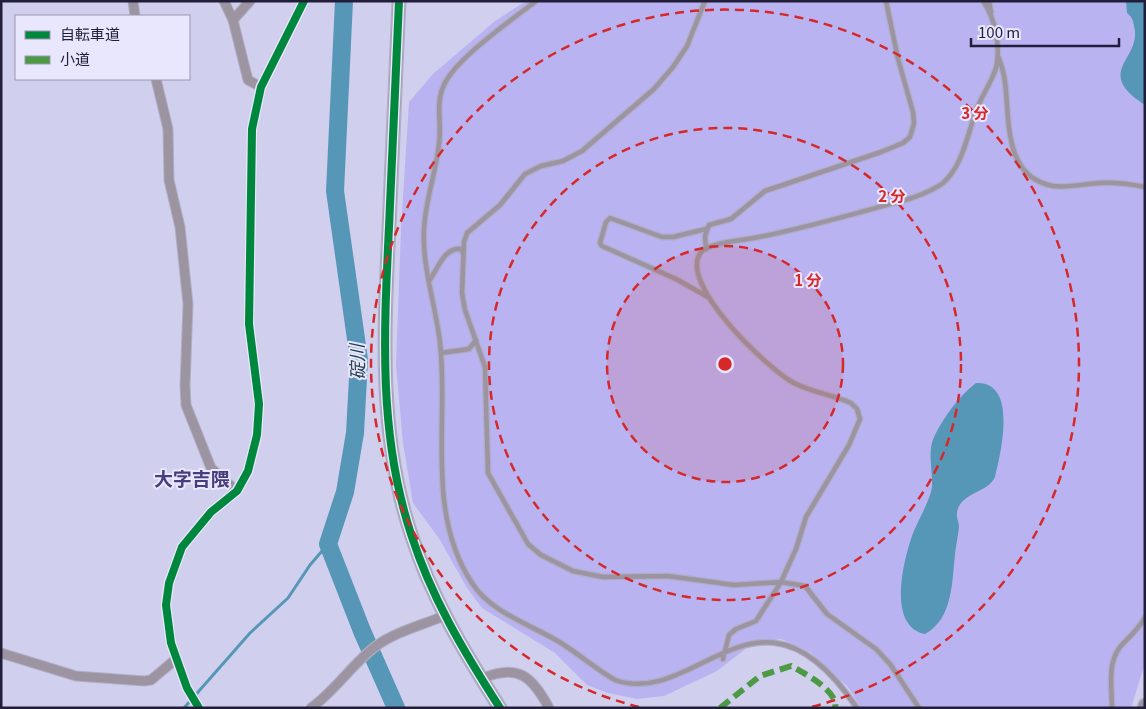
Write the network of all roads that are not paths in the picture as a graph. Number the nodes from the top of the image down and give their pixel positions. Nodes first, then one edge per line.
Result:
1 (133, 1) edge
2 (224, 1) edge
3 (250, 1) edge
4 (304, 1) edge
5 (399, 1) edge
6 (536, 1) edge
7 (705, 1) edge
8 (886, 1) edge
9 (983, 1) edge
10 (989, 1) edge
11 (135, 15) edge
12 (992, 18) junction
13 (232, 20) junction
14 (997, 52) junction
15 (156, 80) edge
16 (262, 87) junction
17 (1145, 187) edge
18 (706, 229) junction
19 (706, 249) junction
20 (464, 254) junction
21 (429, 281) junction
22 (709, 298) junction
23 (476, 340) junction
24 (441, 353) junction
25 (237, 491) junction
26 (781, 582) junction
27 (444, 616) junction
28 (1145, 617) edge
29 (1, 653) edge
30 (176, 659) junction
31 (724, 659) junction
32 (481, 679) junction
33 (670, 684) dead end
34 (650, 689) dead end
35 (199, 708) edge
36 (311, 708) edge
37 (500, 708) edge
38 (549, 708) edge
39 (857, 708) edge
40 (919, 708) edge
41 (1112, 708) edge

1 - 11 street
2 - 13 street
3 - 13 street
4 - 16 street
5 - 27 street
6 - 21 lane
7 - 20 lane
8 - 18 lane
9 - 12 lane
10 - 12 lane
12 - 14 lane
13 - 16 street
14 - 17 lane
14 - 19 lane
15 - 25 street
16 - 25 street
18 - 19 lane
18 - 22 lane
19 - 22 lane
20 - 21 lane
20 - 23 lane
21 - 24 lane
22 - 26 lane
23 - 24 lane
23 - 26 lane
24 - 34 lane
25 - 30 street
26 - 31 lane
26 - 40 lane
27 - 32 street
27 - 36 street
28 - 41 lane
29 - 30 street
30 - 35 street
31 - 33 lane
31 - 39 lane
32 - 37 street
32 - 38 street

